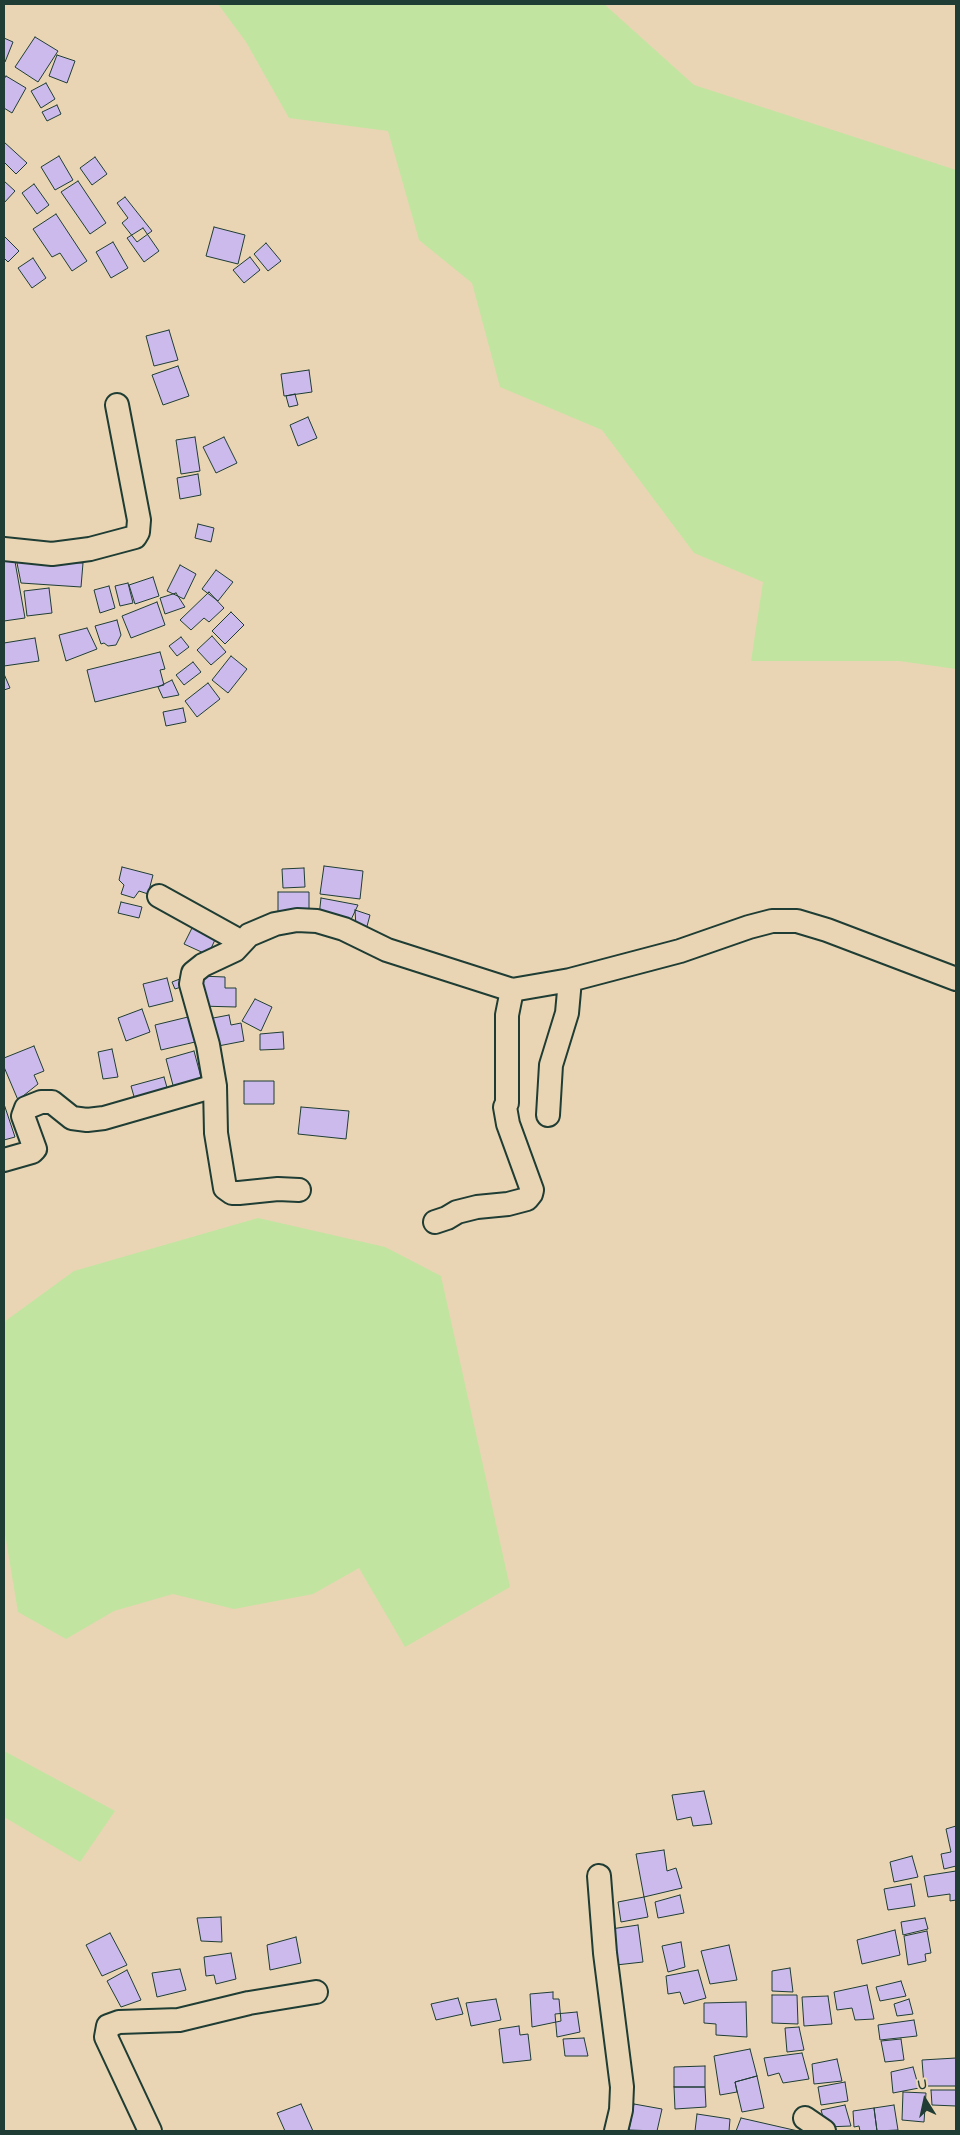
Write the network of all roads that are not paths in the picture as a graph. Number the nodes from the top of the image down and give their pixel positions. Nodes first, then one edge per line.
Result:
1 (117, 405) dead end
2 (4, 549) edge
3 (159, 896) dead end
4 (242, 942) junction
5 (570, 980) junction
6 (956, 980) edge
7 (512, 990) junction
8 (215, 1086) junction
9 (548, 1115) dead end
10 (4, 1160) edge
11 (299, 1190) dead end
12 (434, 1222) dead end
13 (599, 1876) dead end
14 (316, 1992) dead end
15 (805, 2118) dead end
16 (150, 2131) edge
17 (616, 2131) edge
18 (824, 2131) edge

1 - 2 street
3 - 4 street
4 - 7 street
4 - 8 street
5 - 6 street
5 - 7 street
5 - 9 street
7 - 12 street
8 - 10 street
8 - 11 street
13 - 17 street
14 - 16 street
15 - 18 street

